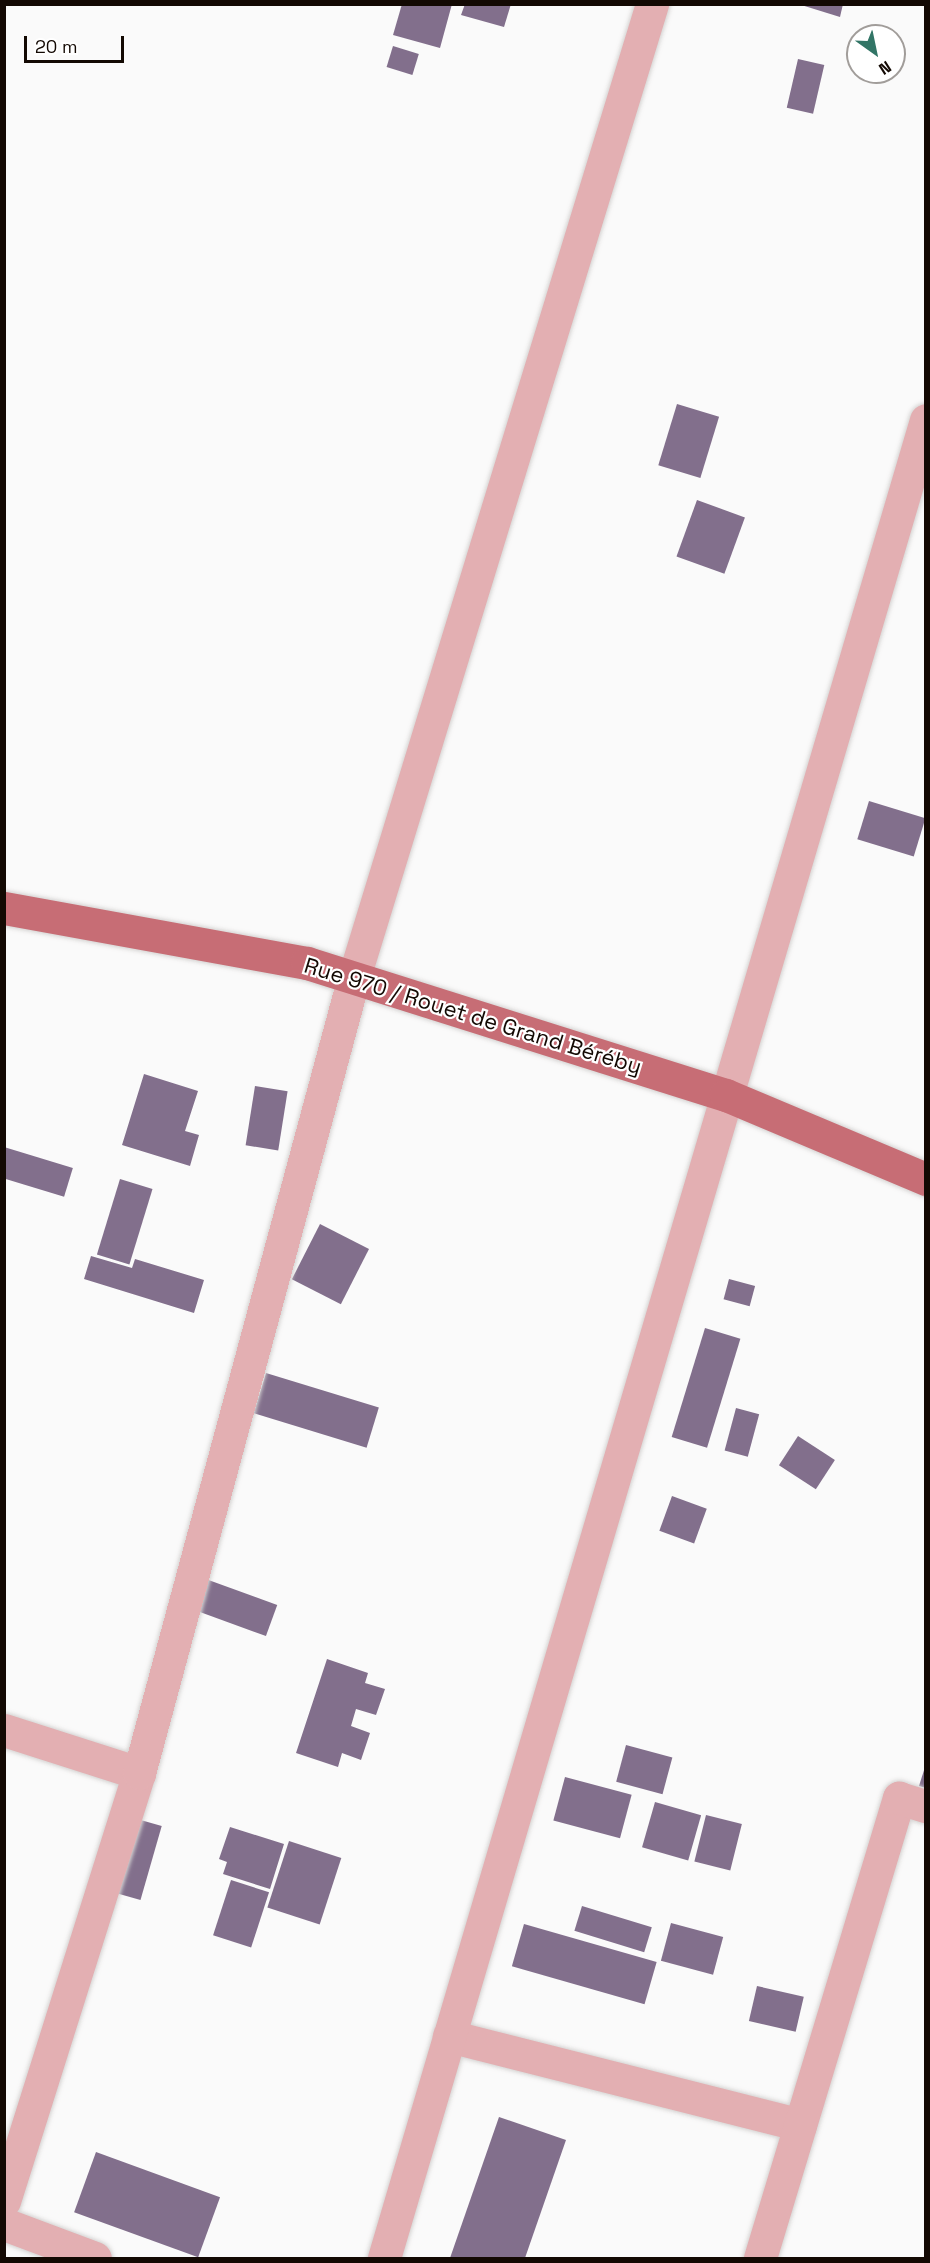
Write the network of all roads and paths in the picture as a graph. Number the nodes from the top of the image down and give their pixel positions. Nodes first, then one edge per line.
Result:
1 (652, 4) edge
2 (926, 420) edge
3 (4, 908) edge
4 (354, 977) junction
5 (726, 1095) junction
6 (926, 1179) edge
7 (4, 1730) edge
8 (139, 1773) junction
9 (926, 1806) edge
10 (449, 2036) junction
11 (800, 2125) junction
12 (4, 2201) edge
13 (4, 2224) edge
14 (95, 2259) edge
15 (384, 2259) edge
16 (760, 2259) edge

1 - 4 street
2 - 5 street
3 - 4 main road, Rue 970 / Rouet de Grand Béréby
4 - 5 main road, Rue 970 / Rouet de Grand Béréby
4 - 8 street
5 - 6 main road, Rue 970 / Rouet de Grand Béréby
5 - 10 street
7 - 8 street
8 - 12 street
9 - 11 street
10 - 11 street
10 - 15 street
11 - 16 street
13 - 14 street

